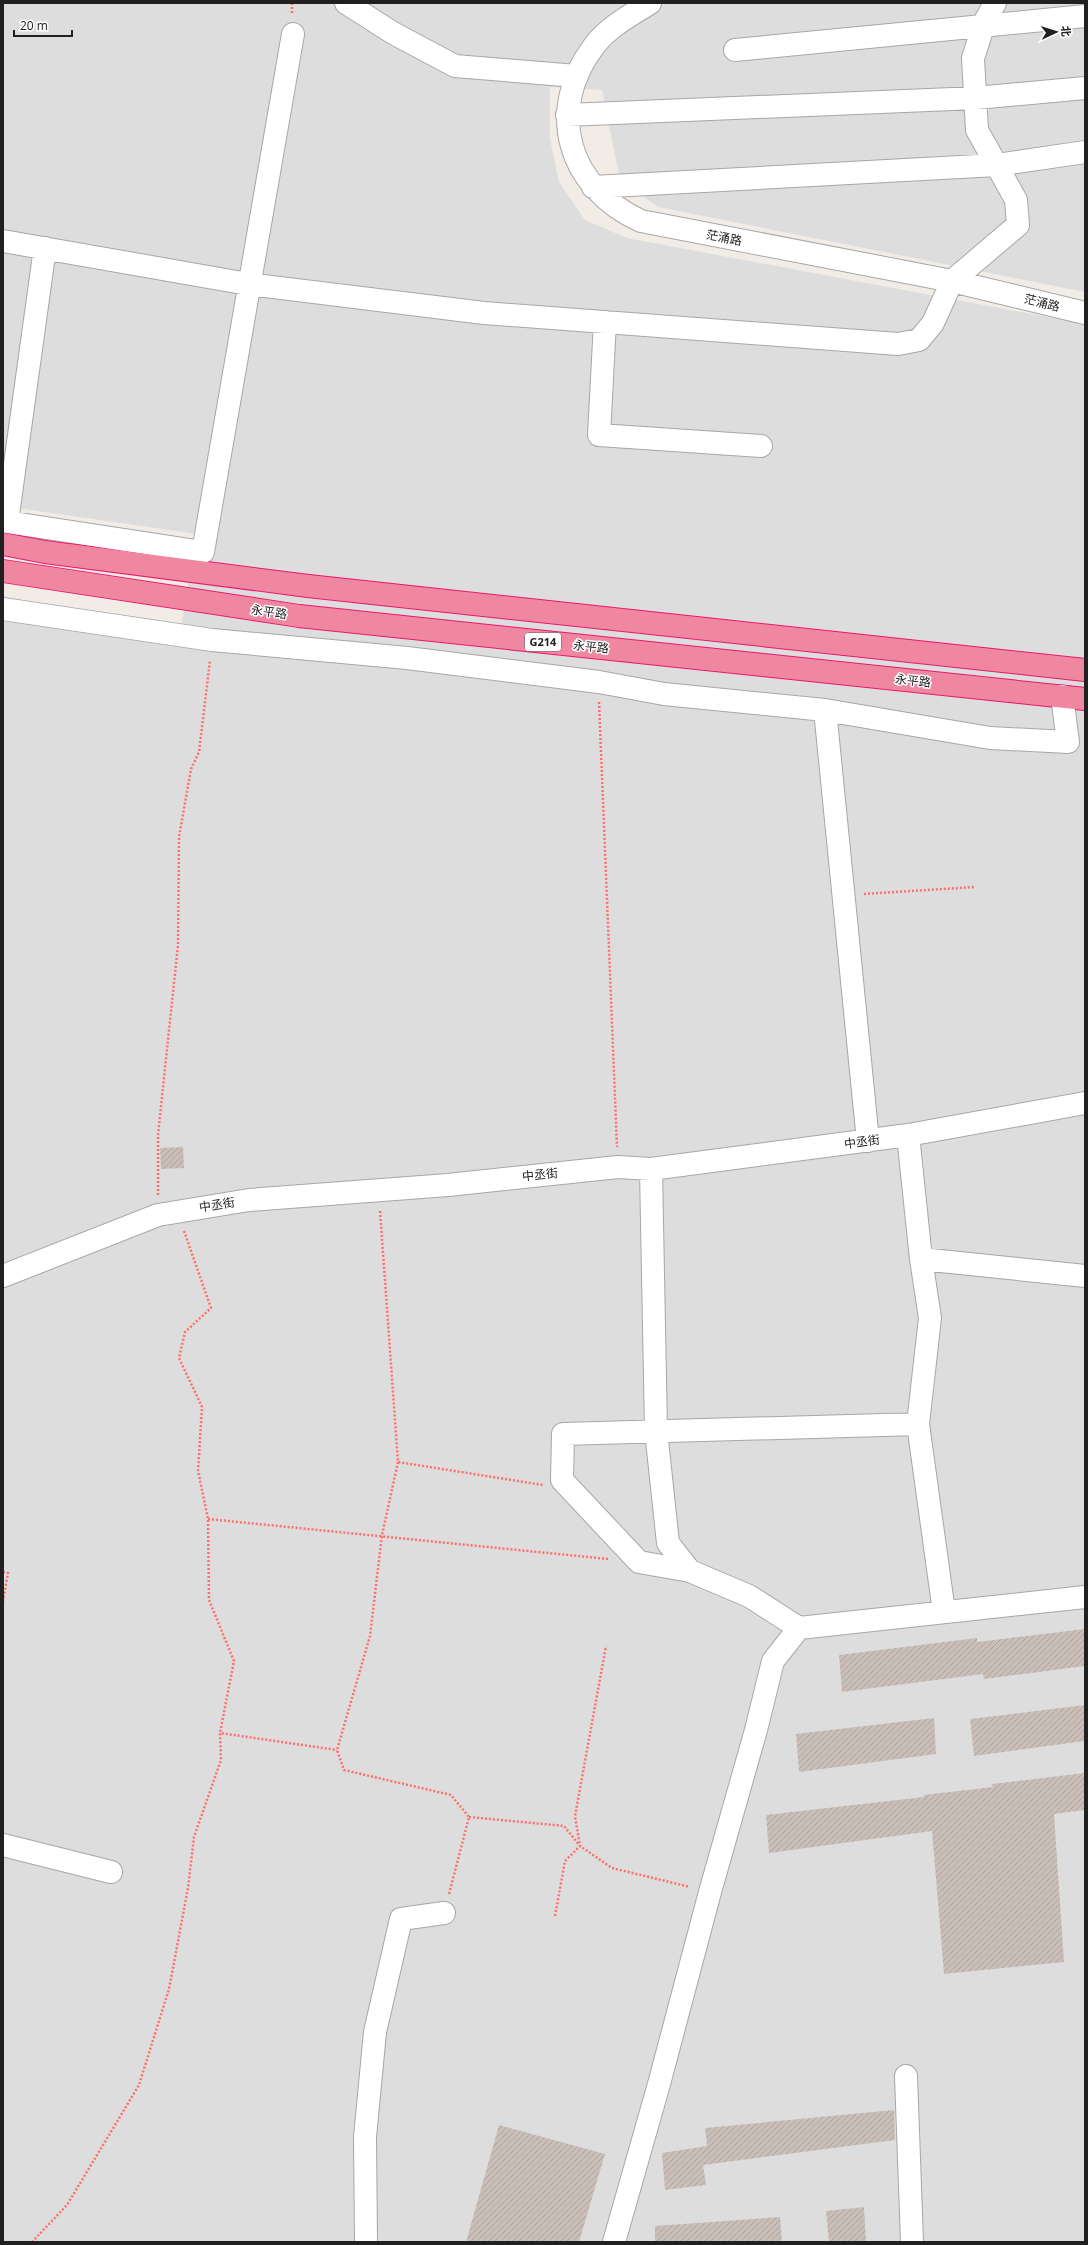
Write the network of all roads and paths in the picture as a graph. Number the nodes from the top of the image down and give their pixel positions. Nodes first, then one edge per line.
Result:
1 (346, 3) edge
2 (650, 3) edge
3 (995, 3) edge
4 (1085, 16) edge
5 (983, 27) junction
6 (292, 34) dead end
7 (734, 50) dead end
8 (576, 76) junction
9 (1085, 88) edge
10 (976, 98) junction
11 (568, 115) junction
12 (1085, 152) edge
13 (997, 166) junction
14 (593, 187) junction
15 (3, 240) edge
16 (45, 248) junction
17 (952, 281) junction
18 (248, 284) junction
19 (1085, 313) edge
20 (605, 322) junction
21 (761, 446) dead end
22 (3, 544) edge
23 (3, 571) edge
24 (3, 609) edge
25 (212, 640) junction
26 (1085, 670) edge
27 (598, 682) junction
28 (1062, 696) junction
29 (1085, 699) edge
30 (825, 710) junction
31 (1077, 744) edge
32 (975, 886) dead end
33 (844, 896) junction
34 (1085, 1104) edge
35 (908, 1136) junction
36 (868, 1141) junction
37 (618, 1167) junction
38 (651, 1169) junction
39 (378, 1190) junction
40 (168, 1213) junction
41 (921, 1259) junction
42 (3, 1276) edge
43 (1085, 1276) edge
44 (918, 1424) junction
45 (656, 1431) junction
46 (398, 1462) junction
47 (571, 1490) junction
48 (208, 1519) junction
49 (382, 1535) junction
50 (639, 1562) junction
51 (690, 1571) junction
52 (3, 1572) edge
53 (1085, 1597) edge
54 (3, 1600) edge
55 (944, 1612) junction
56 (799, 1628) junction
57 (606, 1646) dead end
58 (220, 1733) junction
59 (337, 1750) junction
60 (469, 1817) junction
61 (3, 1845) edge
62 (580, 1846) junction
63 (111, 1872) dead end
64 (710, 1892) junction
65 (444, 1913) joint
66 (555, 1916) dead end
67 (906, 2076) dead end
68 (32, 2242) edge
69 (366, 2242) edge
70 (614, 2242) edge
71 (912, 2242) edge

1 - 8 street
2 - 8 street, 茫涌路
3 - 5 street
4 - 5 street
5 - 7 street
5 - 10 street
6 - 18 street
8 - 11 street, 茫涌路
9 - 10 street
10 - 11 street
10 - 13 street
11 - 14 street, 茫涌路
12 - 13 street
13 - 14 street
13 - 17 street
14 - 17 street, 茫涌路
15 - 16 street
16 - 18 street
16 - 18 street
17 - 19 street, 茫涌路
17 - 20 street
18 - 20 street
20 - 21 street
22 - 26 highway
23 - 28 highway, 永平路 / G214
24 - 25 street
25 - 27 street
25 - 40 path
27 - 30 street
27 - 37 path
28 - 29 highway, 永平路 / G214
28 - 31 street
30 - 31 street
30 - 33 street
32 - 33 path
33 - 36 street
34 - 35 street, 中丞街
35 - 36 street, 中丞街
35 - 41 street
36 - 38 street, 中丞街
37 - 38 street, 中丞街
37 - 39 street, 中丞街
38 - 45 street
39 - 40 street, 中丞街
39 - 46 path
40 - 42 street, 中丞街
40 - 48 path
41 - 43 street
41 - 44 street
44 - 45 street
44 - 55 street
45 - 47 street
45 - 51 street
46 - 47 path
46 - 49 path
47 - 50 street
48 - 49 path
48 - 58 path
49 - 50 path
49 - 59 path
50 - 51 street
51 - 56 street
52 - 54 path
53 - 55 street
55 - 56 street
56 - 64 street
57 - 62 path
58 - 59 path
58 - 68 path
59 - 60 path
60 - 62 path
60 - 65 path
61 - 63 street
62 - 64 path
62 - 66 path
64 - 70 street
65 - 69 street
67 - 71 street

